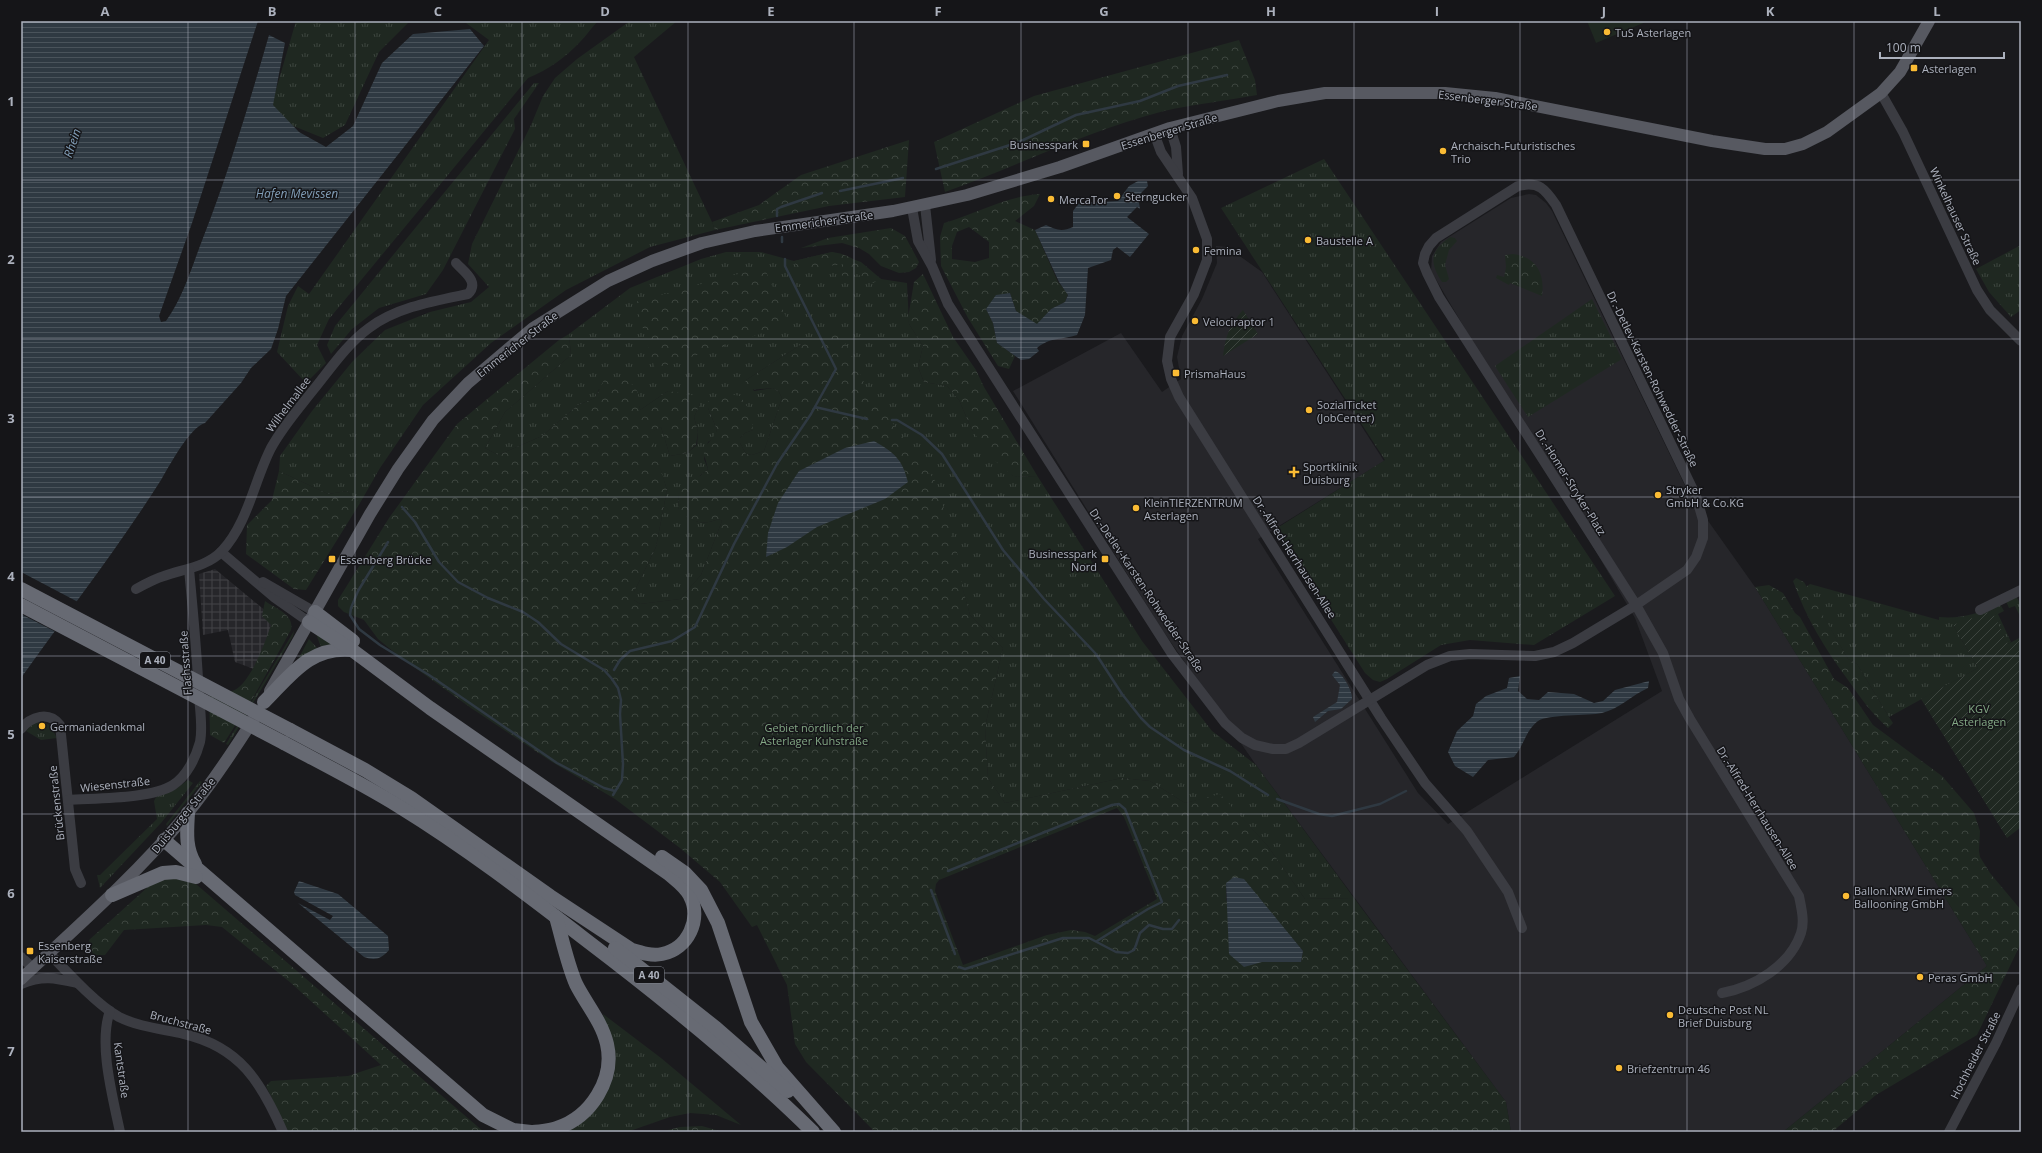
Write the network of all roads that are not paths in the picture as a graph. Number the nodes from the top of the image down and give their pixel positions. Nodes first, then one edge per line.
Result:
1 (1929, 21) edge
2 (1881, 93) junction
3 (1170, 128) junction
4 (1154, 133) junction
5 (1060, 167) joint
6 (1178, 176) junction
7 (925, 205) junction
8 (912, 208) junction
9 (456, 263) dead end
10 (932, 266) junction
11 (2021, 341) edge
12 (1486, 370) joint
13 (221, 552) junction
14 (189, 569) junction
15 (136, 589) dead end
16 (21, 590) edge
17 (2021, 590) edge
18 (21, 605) edge
19 (1636, 605) junction
20 (1980, 610) dead end
21 (312, 617) junction
22 (352, 650) junction
23 (1370, 700) junction
24 (264, 702) junction
25 (21, 729) edge
26 (287, 737) junction
27 (196, 754) joint
28 (68, 800) junction
29 (188, 813) junction
30 (456, 829) junction
31 (162, 843) junction
32 (197, 873) junction
33 (81, 884) dead end
34 (112, 895) junction
35 (556, 917) junction
36 (1522, 928) dead end
37 (49, 953) junction
38 (21, 958) edge
39 (33, 968) junction
40 (21, 979) edge
41 (21, 984) edge
42 (80, 984) junction
43 (2021, 989) edge
44 (1722, 993) dead end
45 (107, 1008) junction
46 (120, 1132) edge
47 (283, 1132) edge
48 (532, 1132) edge
49 (813, 1132) edge
50 (834, 1132) edge
51 (1949, 1132) edge

1 - 2 main road, Essenberger Straße
2 - 3 main road, Essenberger Straße
2 - 11 street, Winkelhauser Straße
3 - 4 main road, Essenberger Straße
3 - 6 street, Dr.-Alfred-Herrhausen-Allee
4 - 5 main road, Essenberger Straße
4 - 6 street, Dr.-Alfred-Herrhausen-Allee
5 - 7 main road, Emmericher Straße
6 - 23 street, Dr.-Alfred-Herrhausen-Allee
7 - 8 main road, Emmericher Straße
7 - 10 street, Dr.-Detlev-Karsten-Rohwedder-Straße
8 - 10 street, Dr.-Detlev-Karsten-Rohwedder-Straße
8 - 21 main road, Emmericher Straße
9 - 13 street, Wilhelmallee
10 - 23 street, Dr.-Detlev-Karsten-Rohwedder-Straße
12 - 19 street, Dr.-Homer-Stryker-Platz
12 - 19 street, Dr.-Detlev-Karsten-Rohwedder-Straße
13 - 14 street, Wilhelmallee
13 - 21 street
14 - 15 street, Wilhelmallee
14 - 27 street, Flachsstraße
16 - 26 highway, A 40, bridge
17 - 20 street
18 - 26 highway, A 40, bridge
19 - 23 street, Dr.-Detlev-Karsten-Rohwedder-Straße
19 - 44 street, Dr.-Alfred-Herrhausen-Allee
21 - 22 highway
21 - 24 main road, Duisburger Straße
21 - 50 highway
22 - 24 highway
22 - 30 highway
23 - 36 street, Dr.-Alfred-Herrhausen-Allee
24 - 29 main road, Duisburger Straße
25 - 28 street, Brückenstraße
26 - 30 highway, A 40
26 - 35 highway, A 40
27 - 28 street, Wiesenstraße
28 - 33 street, Brückenstraße
29 - 31 main road, Duisburger Straße
29 - 32 highway
30 - 50 highway, A 40
31 - 32 highway
31 - 34 main road, Duisburger Straße
32 - 34 highway
32 - 48 highway
34 - 37 main road, Duisburger Straße
35 - 48 highway
35 - 49 highway, A 40
37 - 39 main road, Duisburger Straße
37 - 42 street, Bruchstraße
38 - 39 street
39 - 40 main road, Duisburger Straße
41 - 42 street
42 - 45 street, Bruchstraße
43 - 51 street, Hochheider Straße
45 - 46 street, Kantstraße
45 - 47 street, Bruchstraße

